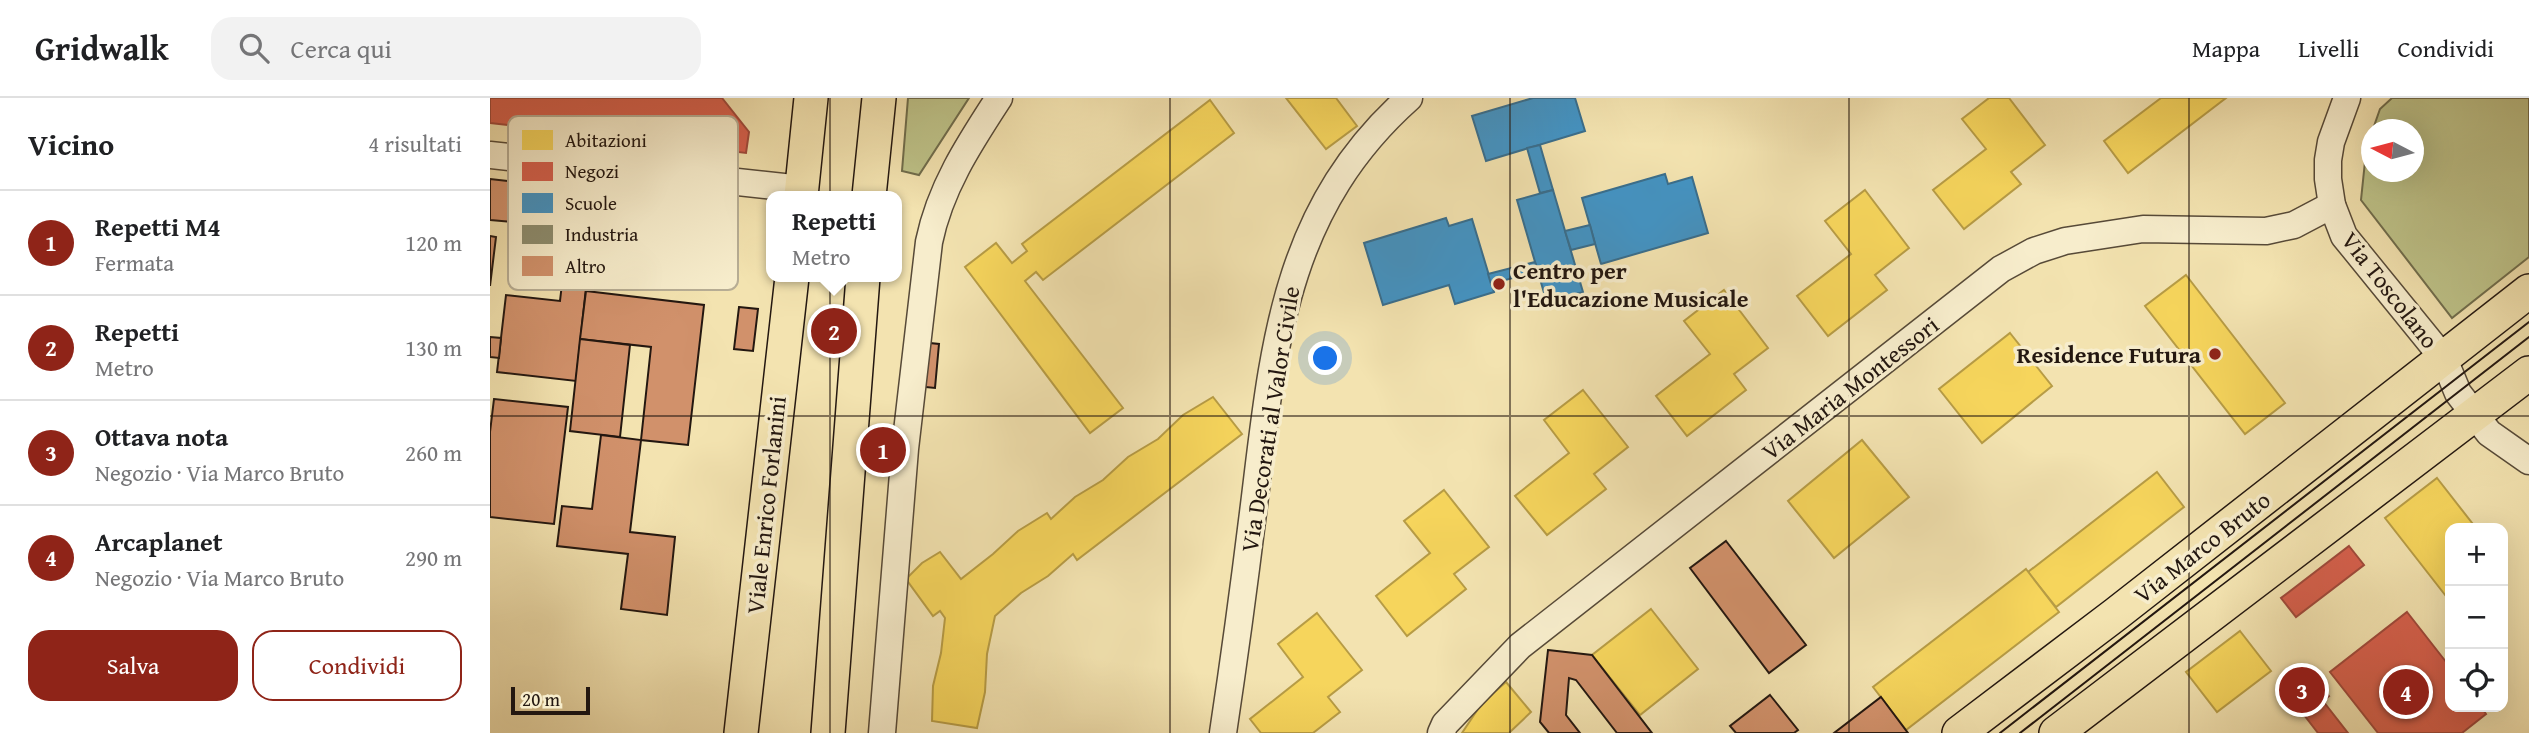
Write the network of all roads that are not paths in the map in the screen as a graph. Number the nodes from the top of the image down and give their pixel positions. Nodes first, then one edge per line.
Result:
1 (811, 98) edge
2 (879, 98) edge
3 (999, 98) edge
4 (1409, 98) edge
5 (2347, 98) edge
6 (490, 155) edge
7 (508, 157) edge
8 (738, 186) edge
9 (783, 191) edge
10 (807, 191) edge
11 (870, 191) edge
12 (2332, 205) junction
13 (791, 282) edge
14 (849, 282) edge
15 (863, 282) edge
16 (2529, 290) edge
17 (2444, 359) junction
18 (2529, 373) edge
19 (2474, 415) junction
20 (852, 426) junction
21 (2529, 461) edge
22 (833, 669) junction
23 (741, 733) edge
24 (828, 733) edge
25 (836, 733) edge
26 (882, 733) edge
27 (1223, 733) edge
28 (1441, 733) edge
29 (1959, 733) edge
30 (2056, 733) edge

1 - 10 main road
2 - 11 main road
3 - 26 street
4 - 27 street, Via Decorati al Valor Civile
5 - 12 street, Via Toscolano
6 - 7 street
8 - 9 street
12 - 17 street, Via Toscolano
12 - 28 street, Via Maria Montessori
13 - 23 main road, Viale Enrico Forlanini
14 - 20 main road
15 - 20 main road
16 - 17 main road, Via Marco Bruto
17 - 19 street, Via Toscolano
17 - 29 main road, Via Marco Bruto
18 - 19 main road
19 - 21 street, Via Toscolano
19 - 30 main road
20 - 22 main road
22 - 24 main road
22 - 25 main road

